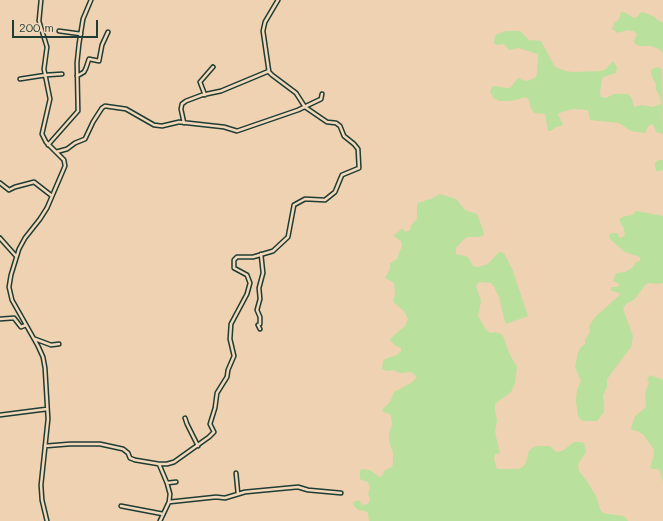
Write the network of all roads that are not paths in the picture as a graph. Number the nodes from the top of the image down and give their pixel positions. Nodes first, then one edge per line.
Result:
1 (41, 0) edge
2 (91, 0) edge
3 (278, 0) edge
4 (59, 31) dead end
5 (108, 32) dead end
6 (80, 34) junction
7 (213, 67) dead end
8 (269, 72) junction
9 (62, 74) dead end
10 (46, 75) junction
11 (77, 76) junction
12 (20, 79) dead end
13 (322, 94) dead end
14 (204, 95) junction
15 (306, 107) junction
16 (184, 122) junction
17 (48, 145) junction
18 (56, 152) junction
19 (0, 183) edge
20 (52, 196) junction
21 (0, 238) edge
22 (261, 254) junction
23 (16, 256) junction
24 (0, 319) edge
25 (26, 325) junction
26 (260, 329) dead end
27 (34, 339) junction
28 (59, 344) dead end
29 (47, 409) junction
30 (0, 415) edge
31 (185, 418) dead end
32 (45, 446) junction
33 (198, 446) junction
34 (159, 464) junction
35 (236, 473) dead end
36 (176, 482) dead end
37 (168, 483) junction
38 (238, 494) junction
39 (341, 494) dead end
40 (169, 502) junction
41 (121, 506) dead end
42 (163, 514) junction
43 (47, 521) edge
44 (160, 521) edge

1 - 10 street
2 - 6 street
3 - 8 street
4 - 6 street
5 - 11 street
6 - 11 street
7 - 14 street
8 - 14 street
8 - 15 street
9 - 10 street
10 - 12 street
10 - 17 street
11 - 17 street
13 - 15 street
14 - 16 street
15 - 16 street
15 - 22 street
16 - 18 street
17 - 18 street
18 - 20 street
19 - 20 street
20 - 23 street
21 - 23 street
22 - 26 street
22 - 33 street
23 - 25 street
24 - 25 street
25 - 27 street
27 - 28 street
27 - 29 street
29 - 30 street
29 - 32 street
31 - 33 street
32 - 34 street
32 - 43 street
33 - 34 street
34 - 37 street
35 - 38 street
36 - 37 street
37 - 40 street
38 - 39 street
38 - 40 street
40 - 42 street
41 - 42 street
42 - 44 street

